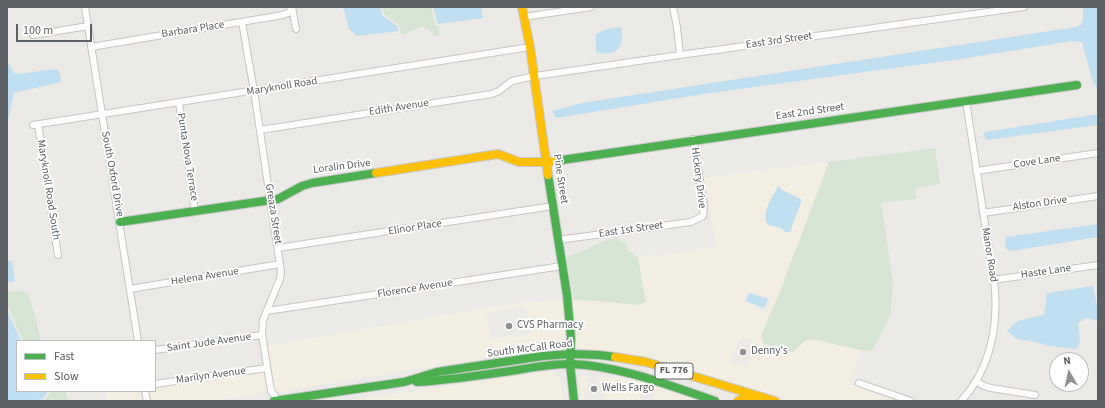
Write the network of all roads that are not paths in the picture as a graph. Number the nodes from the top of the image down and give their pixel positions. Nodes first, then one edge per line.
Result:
1 (85, 7) edge
2 (291, 7) edge
3 (522, 7) edge
4 (591, 7) edge
5 (672, 7) edge
6 (1024, 7) edge
7 (524, 17) junction
8 (242, 22) junction
9 (88, 26) junction
10 (296, 29) dead end
11 (33, 35) dead end
12 (91, 47) junction
13 (530, 47) junction
14 (680, 55) junction
15 (535, 76) junction
16 (1077, 85) dead end
17 (254, 91) junction
18 (966, 101) junction
19 (179, 103) junction
20 (102, 114) junction
21 (35, 125) joint
22 (260, 130) junction
23 (693, 139) junction
24 (1098, 153) edge
25 (546, 162) junction
26 (976, 171) junction
27 (1098, 196) edge
28 (270, 200) junction
29 (553, 206) junction
30 (195, 211) junction
31 (983, 213) junction
32 (703, 216) joint
33 (120, 222) junction
34 (558, 240) junction
35 (278, 248) junction
36 (58, 255) dead end
37 (280, 264) junction
38 (1098, 265) edge
39 (562, 266) junction
40 (993, 280) junction
41 (130, 289) junction
42 (267, 311) junction
43 (262, 335) junction
44 (138, 340) edge
45 (156, 350) edge
46 (571, 354) junction
47 (570, 364) junction
48 (267, 368) junction
49 (976, 381) junction
50 (404, 382) junction
51 (859, 383) dead end
52 (156, 384) edge
53 (1035, 395) dead end
54 (277, 401) edge
55 (574, 401) edge
56 (715, 401) edge
57 (738, 401) edge
58 (759, 401) edge
59 (775, 401) edge
60 (911, 401) edge
61 (961, 401) edge

1 - 9 street, South Oxford Drive
2 - 8 street, Barbara Place
2 - 10 street
3 - 7 main road, Pine Street
4 - 7 street
5 - 14 street
6 - 14 street, East 3rd Street
7 - 13 main road, Pine Street
8 - 12 street, Barbara Place
8 - 17 street, Greaza Street
9 - 11 street
9 - 12 street, South Oxford Drive
12 - 20 street, South Oxford Drive
13 - 15 main road, Pine Street
13 - 17 street, Maryknoll Road
14 - 15 street, East 3rd Street
15 - 22 street, Edith Avenue
15 - 25 main road, Pine Street
16 - 18 main road, East 2nd Street
17 - 19 street, Maryknoll Road
17 - 22 street, Greaza Street
18 - 23 main road, East 2nd Street
18 - 26 street, Manor Road
19 - 20 street, Maryknoll Road
19 - 30 street, Punta Nova Terrace
20 - 21 street, Maryknoll Road
20 - 33 street, South Oxford Drive
21 - 36 street, Maryknoll Road South
22 - 28 street, Greaza Street
23 - 25 main road, East 2nd Street
23 - 32 street, Hickory Drive
24 - 26 street, Cove Lane
25 - 28 main road, Loralin Drive
25 - 29 main road, Pine Street
26 - 31 street, Manor Road
27 - 31 street, Alston Drive
28 - 30 main road, Loralin Drive
28 - 35 street, Greaza Street
29 - 34 main road, Pine Street
29 - 35 street, Elinor Place
30 - 33 main road, Loralin Drive
31 - 40 street, Manor Road
32 - 34 street, East 1st Street
33 - 41 street, South Oxford Drive
34 - 39 main road, Pine Street
35 - 37 street, Greaza Street
37 - 41 street, Helena Avenue
37 - 42 street, Greaza Street
38 - 40 street, Haste Lane
39 - 42 street, Florence Avenue
39 - 46 main road, Pine Street
40 - 49 street, Manor Road
41 - 44 street, South Oxford Drive
42 - 43 street, Greaza Street
43 - 45 street, Saint Jude Avenue
43 - 48 street, Greaza Street
46 - 47 main road, Pine Street
46 - 50 main road, South McCall Road / FL 776
46 - 59 main road, South McCall Road / FL 776
47 - 50 main road, South McCall Road / FL 776
47 - 55 main road, Pine Street
47 - 56 main road, South McCall Road / FL 776
48 - 52 street, Marilyn Avenue
48 - 54 street, Greaza Street
49 - 53 street
49 - 61 street, Manor Road
50 - 54 main road, South McCall Road / FL 776
51 - 60 street
57 - 58 main road

